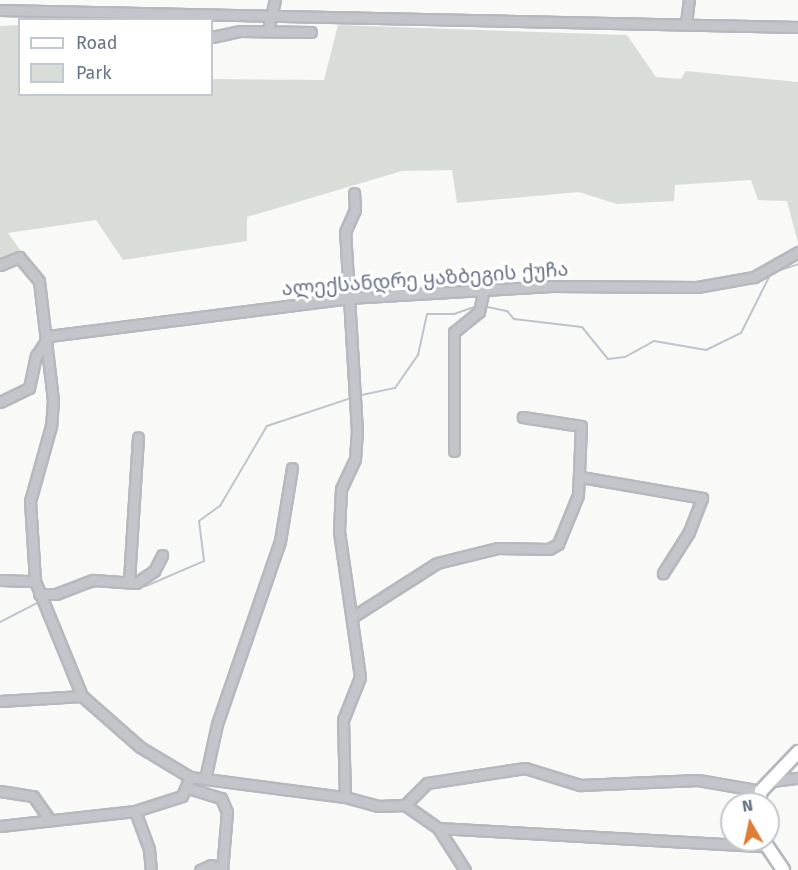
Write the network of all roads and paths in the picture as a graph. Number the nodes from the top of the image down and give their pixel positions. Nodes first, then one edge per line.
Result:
1 (274, 0) edge
2 (689, 0) edge
3 (0, 10) edge
4 (271, 13) junction
5 (686, 23) junction
6 (798, 27) edge
7 (268, 30) junction
8 (312, 32) dead end
9 (213, 37) edge
10 (354, 193) dead end
11 (798, 252) edge
12 (0, 265) edge
13 (484, 292) junction
14 (348, 298) junction
15 (49, 336) junction
16 (0, 402) edge
17 (523, 417) dead end
18 (138, 437) dead end
19 (454, 451) dead end
20 (292, 468) dead end
21 (581, 477) junction
22 (162, 555) dead end
23 (663, 573) dead end
24 (0, 580) edge
25 (129, 580) junction
26 (35, 581) junction
27 (39, 594) junction
28 (354, 616) junction
29 (82, 696) junction
30 (0, 701) edge
31 (798, 752) edge
32 (190, 777) junction
33 (798, 778) edge
34 (205, 780) junction
35 (772, 781) junction
36 (188, 788) junction
37 (0, 791) edge
38 (761, 791) joint
39 (345, 797) junction
40 (405, 805) junction
41 (135, 811) junction
42 (49, 819) junction
43 (0, 826) edge
44 (438, 828) junction
45 (720, 841) edge
46 (770, 852) edge
47 (151, 870) edge
48 (200, 870) edge
49 (222, 870) edge
50 (465, 870) edge
51 (783, 870) edge

1 - 4 street
2 - 5 street
3 - 4 street
4 - 5 street
4 - 7 street
5 - 6 street
7 - 8 street
7 - 9 street
10 - 14 street
11 - 13 street, ალექსანდრე ყაზბეგის ქუჩა
12 - 15 street
13 - 14 street, ალექსანდრე ყაზბეგის ქუჩა
13 - 19 street
14 - 15 street, ალექსანდრე ყაზბეგის ქუჩა
14 - 28 street
15 - 16 street
15 - 26 street
17 - 21 street
18 - 25 street
20 - 34 street
21 - 23 street
21 - 28 street
22 - 25 street
24 - 26 street
25 - 27 street
26 - 27 street
27 - 29 street
28 - 39 street
29 - 30 street
29 - 32 street
31 - 35 street
32 - 34 street
32 - 36 street
33 - 35 street
34 - 39 street
35 - 38 street
36 - 41 street
36 - 49 street
37 - 42 street
38 - 40 street
39 - 40 street
40 - 44 street
41 - 42 street
41 - 47 street
42 - 43 street
44 - 45 street
44 - 50 street
46 - 51 street
48 - 49 street

